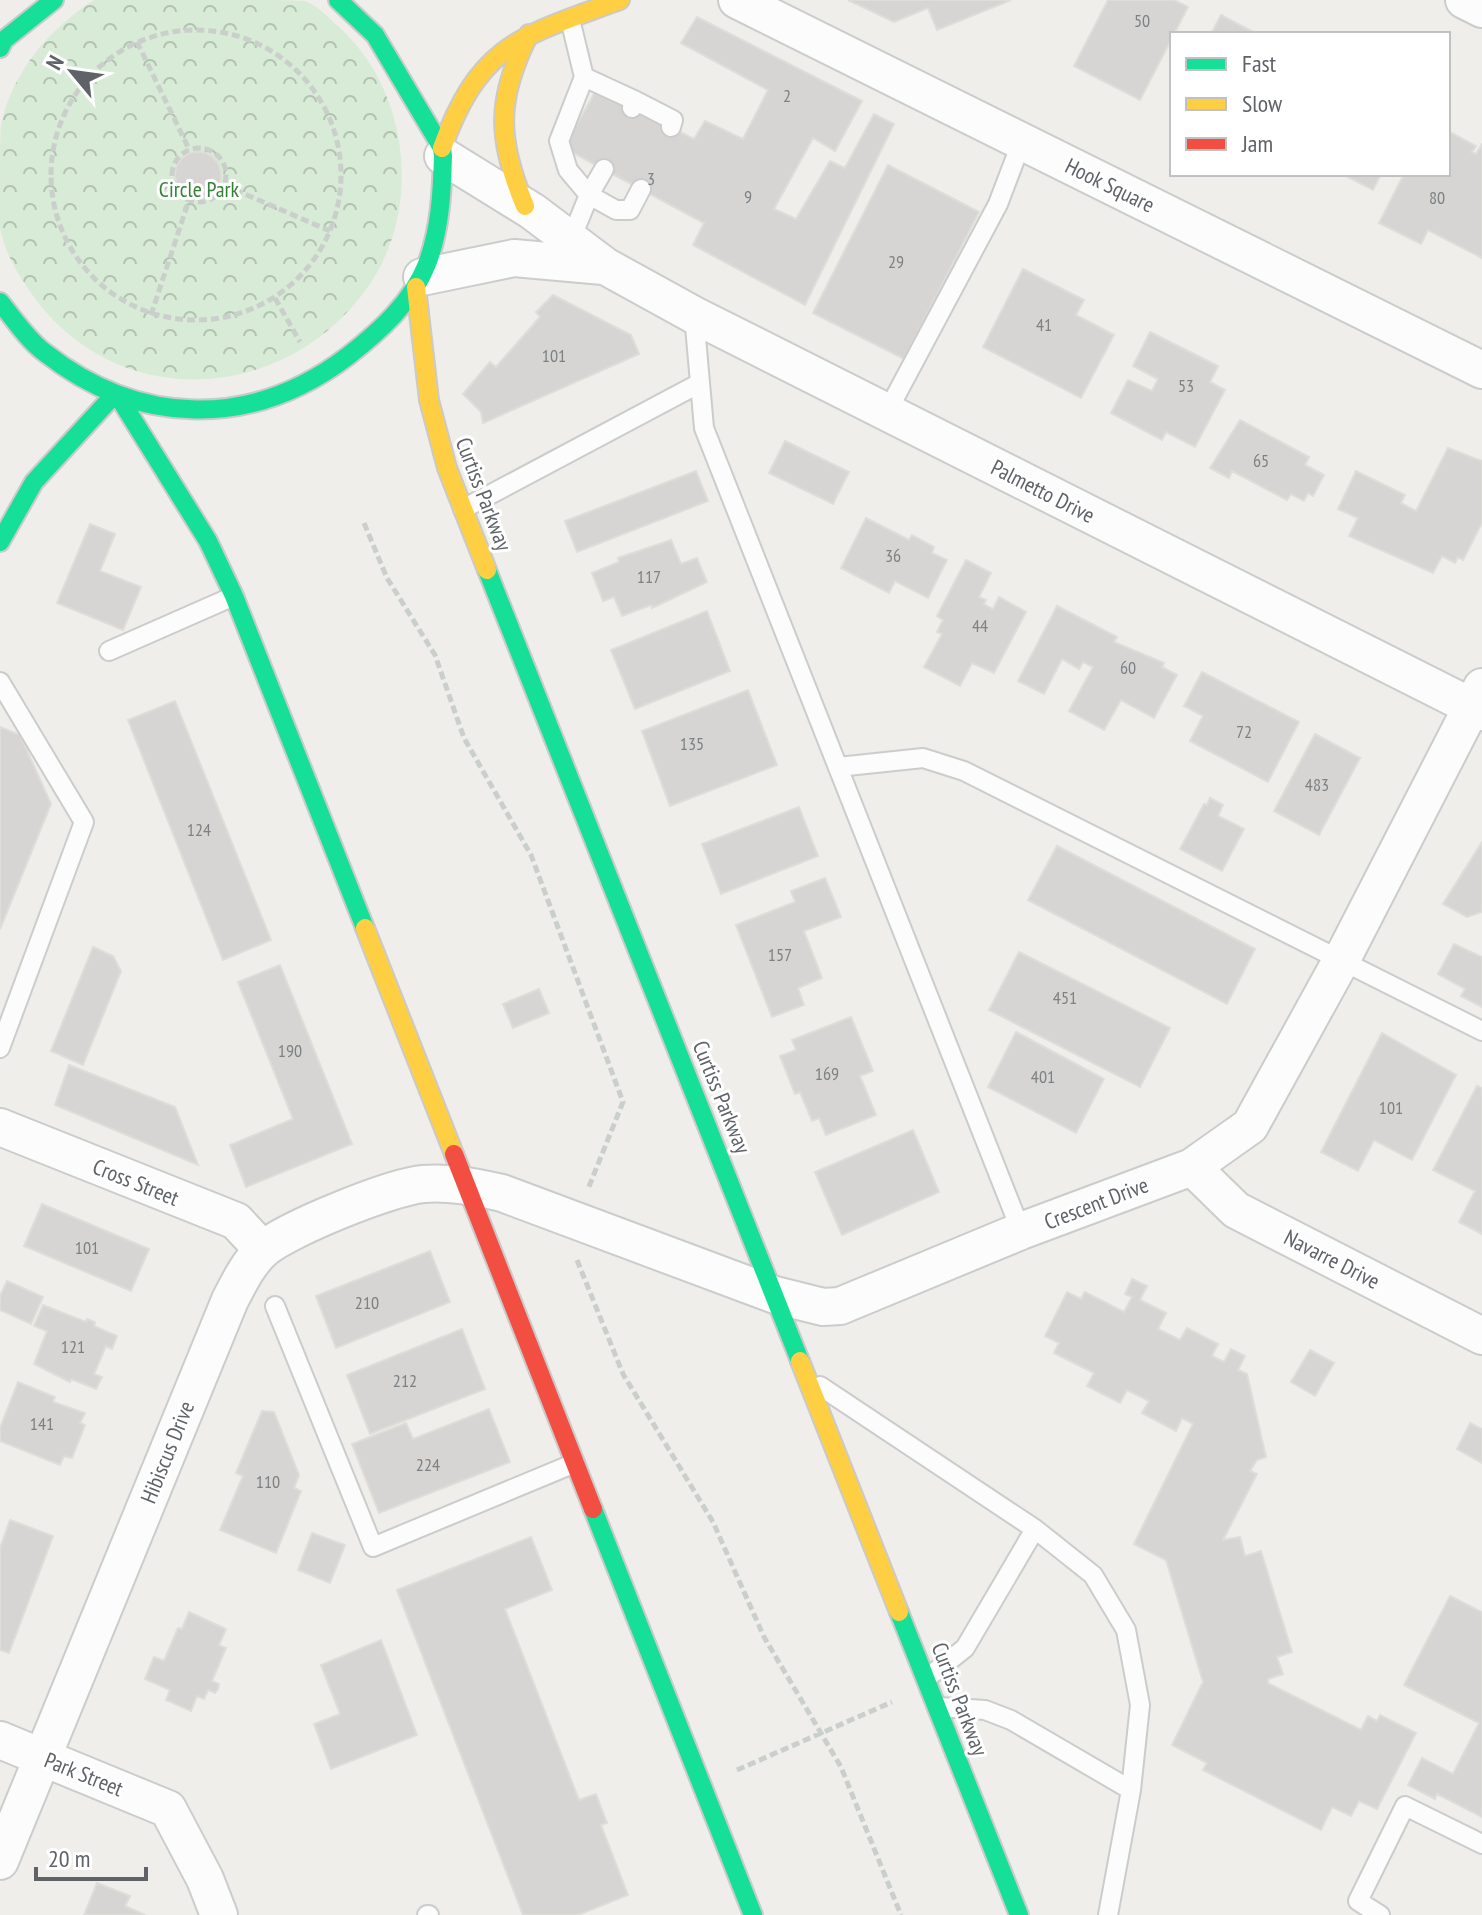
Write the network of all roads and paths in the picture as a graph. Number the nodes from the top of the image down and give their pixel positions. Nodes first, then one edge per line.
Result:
1 (21, 0) edge
2 (54, 0) edge
3 (338, 0) edge
4 (620, 0) edge
5 (737, 0) edge
6 (1464, 0) edge
7 (1482, 9) edge
8 (570, 19) junction
9 (529, 34) junction
10 (137, 42) junction
11 (2, 44) edge
12 (584, 77) junction
13 (671, 127) dead end
14 (1022, 141) junction
15 (189, 149) junction
16 (443, 152) junction
17 (604, 169) dead end
18 (224, 185) junction
19 (641, 189) dead end
20 (589, 195) junction
21 (189, 200) junction
22 (525, 206) junction
23 (330, 231) junction
24 (571, 239) junction
25 (605, 266) junction
26 (419, 282) junction
27 (275, 298) junction
28 (0, 302) edge
29 (151, 315) junction
30 (694, 315) junction
31 (305, 350) dead end
32 (1482, 370) edge
33 (700, 383) junction
34 (117, 397) junction
35 (887, 412) junction
36 (463, 509) junction
37 (364, 523) dead end
38 (0, 542) edge
39 (234, 596) junction
40 (109, 651) dead end
41 (0, 682) edge
42 (1479, 702) edge
43 (838, 767) junction
44 (1342, 959) junction
45 (1482, 1031) edge
46 (0, 1048) edge
47 (3, 1137) edge
48 (1192, 1167) junction
49 (466, 1185) junction
50 (587, 1193) dead end
51 (1021, 1231) junction
52 (263, 1250) junction
53 (575, 1253) dead end
54 (775, 1295) junction
55 (275, 1306) dead end
56 (1482, 1336) edge
57 (807, 1377) junction
58 (575, 1463) junction
59 (1035, 1529) junction
60 (927, 1678) junction
61 (900, 1698) dead end
62 (937, 1707) junction
63 (821, 1734) junction
64 (0, 1740) edge
65 (42, 1757) junction
66 (728, 1774) dead end
67 (1131, 1790) junction
68 (1482, 1844) edge
69 (0, 1861) edge
70 (219, 1915) edge
71 (753, 1915) edge
72 (901, 1915) edge
73 (1019, 1915) edge
74 (1108, 1915) edge
75 (1380, 1915) edge

1 - 11 main road
2 - 11 main road
3 - 16 main road
4 - 8 main road
5 - 14 street, Hook Square
6 - 7 street
8 - 9 main road
8 - 12 lane
9 - 16 main road
9 - 22 main road
10 - 15 path
10 - 23 path
10 - 29 path
12 - 13 lane
12 - 20 lane
14 - 32 street, Hook Square
14 - 35 lane
15 - 18 path
15 - 21 path
16 - 22 street, Palmetto Drive
16 - 26 main road
17 - 20 lane
18 - 21 path
18 - 23 path
19 - 20 lane
20 - 24 lane
21 - 29 path
22 - 24 street, Palmetto Drive
23 - 27 path
24 - 25 street, Palmetto Drive
25 - 26 street, Palmetto Drive
25 - 30 street, Palmetto Drive
26 - 34 main road
26 - 36 main road, Curtiss Parkway
27 - 29 path
27 - 31 path
28 - 34 main road
30 - 33 lane
30 - 35 street, Palmetto Drive
33 - 36 lane
33 - 43 lane
34 - 38 main road
34 - 39 main road
35 - 42 street, Palmetto Drive
36 - 54 main road, Curtiss Parkway
37 - 50 path
39 - 40 lane
39 - 49 main road
41 - 46 lane
42 - 44 street, Crescent Drive
43 - 44 lane
43 - 51 lane
44 - 45 lane
44 - 48 street, Crescent Drive
47 - 52 street, Cross Street
48 - 51 street, Crescent Drive
48 - 56 street, Navarre Drive
49 - 52 street, Hibiscus Drive
49 - 54 street, Crescent Drive
49 - 58 main road
51 - 54 street, Crescent Drive
52 - 65 street, Hibiscus Drive
53 - 63 path
54 - 57 main road, Curtiss Parkway
55 - 58 lane
57 - 59 lane
57 - 60 main road, Curtiss Parkway
58 - 71 main road
59 - 60 lane
59 - 67 lane
60 - 62 main road, Curtiss Parkway
61 - 63 path
62 - 67 lane
62 - 73 main road, Curtiss Parkway
63 - 66 path
63 - 72 path
64 - 65 street, Park Street
65 - 69 street, Hibiscus Drive
65 - 70 street, Park Street
67 - 74 lane
68 - 75 lane

